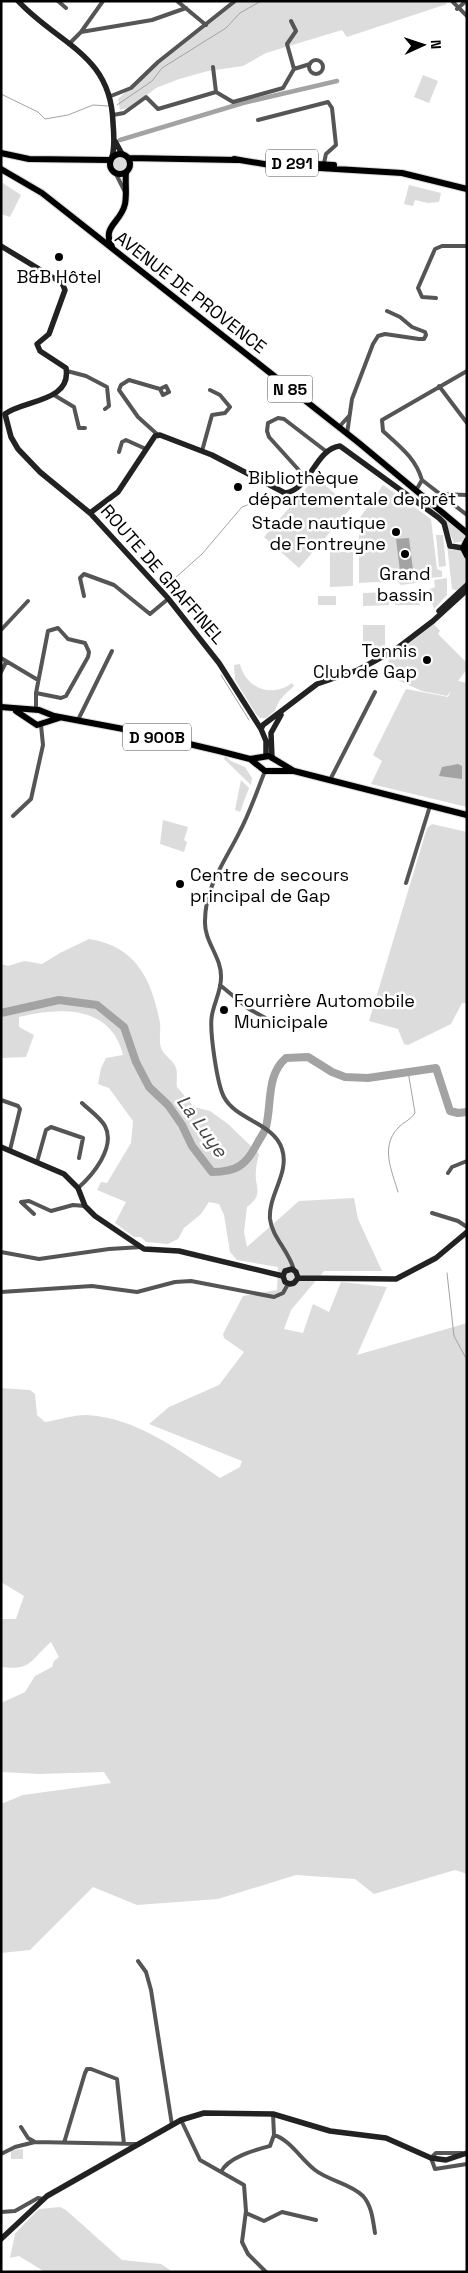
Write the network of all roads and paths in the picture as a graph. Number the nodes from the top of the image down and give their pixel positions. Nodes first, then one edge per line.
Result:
1 (58, 1) edge
2 (103, 1) edge
3 (177, 1) edge
4 (235, 1) edge
5 (458, 1) edge
6 (466, 1) edge
7 (20, 2) edge
8 (453, 3) edge
9 (66, 8) dead end
10 (186, 8) junction
11 (457, 9) junction
12 (467, 16) edge
13 (290, 21) dead end
14 (206, 25) junction
15 (81, 32) junction
16 (69, 44) junction
17 (310, 64) dead end
18 (213, 67) dead end
19 (294, 69) junction
20 (216, 92) junction
21 (111, 96) junction
22 (113, 115) junction
23 (258, 120) dead end
24 (114, 139) junction
25 (1, 153) edge
26 (125, 156) junction
27 (111, 158) junction
28 (234, 159) junction
29 (156, 160) junction
30 (95, 161) junction
31 (324, 163) junction
32 (110, 168) junction
33 (1, 169) edge
34 (350, 169) junction
35 (127, 171) junction
36 (116, 174) junction
37 (443, 184) junction
38 (467, 189) edge
39 (125, 190) junction
40 (467, 193) edge
41 (1, 246) edge
42 (467, 246) edge
43 (114, 250) junction
44 (436, 298) dead end
45 (387, 311) dead end
46 (67, 371) junction
47 (467, 371) edge
48 (439, 386) junction
49 (160, 389) dead end
50 (210, 390) dead end
51 (54, 395) junction
52 (106, 409) dead end
53 (3, 414) edge
54 (349, 416) junction
55 (467, 423) edge
56 (85, 428) dead end
57 (339, 428) junction
58 (346, 434) junction
59 (158, 435) junction
60 (359, 444) junction
61 (146, 449) junction
62 (202, 451) junction
63 (119, 452) dead end
64 (327, 452) junction
65 (397, 475) junction
66 (306, 478) junction
67 (422, 480) junction
68 (418, 487) junction
69 (440, 494) junction
70 (467, 495) edge
71 (432, 503) junction
72 (90, 513) junction
73 (467, 515) edge
74 (467, 527) edge
75 (467, 533) edge
76 (465, 543) edge
77 (467, 556) edge
78 (467, 585) edge
79 (467, 590) edge
80 (84, 596) dead end
81 (168, 599) junction
82 (28, 601) dead end
83 (1, 630) edge
84 (415, 635) junction
85 (112, 651) dead end
86 (1, 658) edge
87 (6, 662) junction
88 (1, 672) edge
89 (38, 680) junction
90 (375, 692) dead end
91 (36, 693) junction
92 (4, 707) edge
93 (34, 710) junction
94 (283, 712) junction
95 (45, 714) junction
96 (63, 718) junction
97 (30, 719) junction
98 (78, 720) junction
99 (43, 724) junction
100 (264, 728) junction
101 (272, 731) junction
102 (269, 758) junction
103 (250, 759) junction
104 (266, 769) junction
105 (294, 770) junction
106 (330, 780) junction
107 (430, 806) junction
108 (467, 815) edge
109 (13, 816) dead end
110 (406, 883) dead end
111 (220, 987) junction
112 (282, 1027) dead end
113 (1, 1100) edge
114 (82, 1103) dead end
115 (1, 1147) edge
116 (10, 1150) junction
117 (79, 1158) dead end
118 (467, 1161) edge
119 (37, 1162) junction
120 (448, 1173) dead end
121 (78, 1188) junction
122 (85, 1206) junction
123 (432, 1213) dead end
124 (34, 1214) dead end
125 (467, 1227) edge
126 (467, 1232) edge
127 (142, 1248) junction
128 (1, 1252) edge
129 (291, 1270) junction
130 (283, 1276) junction
131 (298, 1278) junction
132 (288, 1284) junction
133 (1, 1292) edge
134 (138, 1961) dead end
135 (273, 2114) junction
136 (181, 2120) junction
137 (172, 2125) junction
138 (21, 2127) dead end
139 (274, 2135) junction
140 (35, 2142) junction
141 (64, 2143) junction
142 (124, 2144) junction
143 (138, 2144) junction
144 (467, 2152) edge
145 (1, 2154) edge
146 (432, 2158) junction
147 (467, 2164) edge
148 (221, 2172) junction
149 (43, 2199) junction
150 (1, 2212) edge
151 (246, 2213) junction
152 (316, 2220) dead end
153 (375, 2233) dead end
154 (1, 2239) edge
155 (266, 2272) edge

1 - 9 street
2 - 15 street
3 - 10 street
4 - 14 street
5 - 8 street
6 - 11 street
7 - 16 street
8 - 11 street
10 - 14 street
10 - 15 street
11 - 12 street
13 - 19 street
14 - 21 street
15 - 16 street
16 - 21 street
17 - 19 street
18 - 20 street
19 - 20 street
20 - 22 street
21 - 22 street
22 - 24 street
23 - 31 street
24 - 26 street
24 - 27 street
25 - 30 main road
26 - 27 main road
26 - 29 main road, D 291
26 - 35 main road
27 - 30 main road
27 - 32 main road
28 - 29 main road, D 291
28 - 31 main road, D 291
28 - 34 main road, D 291
29 - 35 main road, D 291
30 - 32 main road
31 - 34 main road, D 291
32 - 36 main road
33 - 43 main road, AVENUE DE PROVENCE / N 85
34 - 37 main road, D 291
35 - 36 main road
35 - 39 main road
36 - 39 street
37 - 38 main road
37 - 40 main road
39 - 43 main road
41 - 46 street
42 - 44 street
43 - 57 main road, AVENUE DE PROVENCE / N 85
45 - 54 street
46 - 51 street
46 - 52 street
47 - 48 street
48 - 55 street
48 - 67 street
49 - 59 street
50 - 62 street
51 - 53 street, ROUTE DE GRAFFINEL
51 - 56 street
53 - 72 street, ROUTE DE GRAFFINEL
54 - 57 street
54 - 58 street
57 - 58 main road, AVENUE DE PROVENCE / N 85
58 - 60 main road, AVENUE DE PROVENCE / N 85
59 - 61 street
59 - 62 street
60 - 65 main road, AVENUE DE PROVENCE / N 85
60 - 68 main road, AVENUE DE PROVENCE / N 85
61 - 63 street
61 - 72 street
62 - 66 street
64 - 66 street
64 - 66 street
64 - 76 street
65 - 68 street
65 - 71 main road, AVENUE DE PROVENCE / N 85
67 - 68 street
67 - 69 street
68 - 71 street
68 - 74 main road, AVENUE DE PROVENCE / N 85
69 - 70 street
69 - 73 street
71 - 75 main road, AVENUE DE PROVENCE / N 85
72 - 81 street, ROUTE DE GRAFFINEL
76 - 77 main road
78 - 84 street
79 - 84 street
80 - 81 street
81 - 100 street, ROUTE DE GRAFFINEL
82 - 83 street
84 - 94 street
85 - 98 street
86 - 87 street
87 - 88 street
87 - 89 street
89 - 91 street
89 - 91 street
90 - 106 street
91 - 93 street
92 - 93 main road
92 - 97 main road
93 - 95 main road
93 - 97 main road
94 - 100 street
94 - 101 street
95 - 96 main road, D 900B
95 - 99 main road
96 - 98 main road, D 900B
96 - 99 main road, D 900B
97 - 99 main road
98 - 103 main road, D 900B
99 - 109 street
100 - 101 street, ROUTE DE GRAFFINEL
100 - 101 street
100 - 102 street
101 - 102 street
102 - 103 main road, D 900B
102 - 104 main road
102 - 104 main road
102 - 105 main road, D 900B
103 - 104 main road, D 900B
104 - 105 main road, D 900B
104 - 111 street
105 - 106 main road, D 900B
106 - 107 main road, D 900B
107 - 108 main road, D 900B
107 - 110 street
111 - 112 street
111 - 129 street
113 - 116 street
114 - 121 street
115 - 116 street
116 - 119 street
117 - 119 street
118 - 120 street
119 - 121 street
121 - 122 street
122 - 124 street
122 - 127 street
123 - 125 street
126 - 131 street
127 - 128 street
127 - 130 street
129 - 130 street
129 - 131 street
130 - 132 street
131 - 132 street
132 - 133 street
134 - 137 street
135 - 136 street
135 - 139 street
135 - 146 street
136 - 137 street
136 - 148 street
137 - 143 street
138 - 140 street
139 - 148 street
139 - 153 street
140 - 141 street
140 - 145 street
141 - 142 street
141 - 142 street
142 - 143 street
143 - 149 street
144 - 146 street
146 - 147 street
148 - 151 street
149 - 150 street
149 - 154 street
151 - 152 street
151 - 155 street

